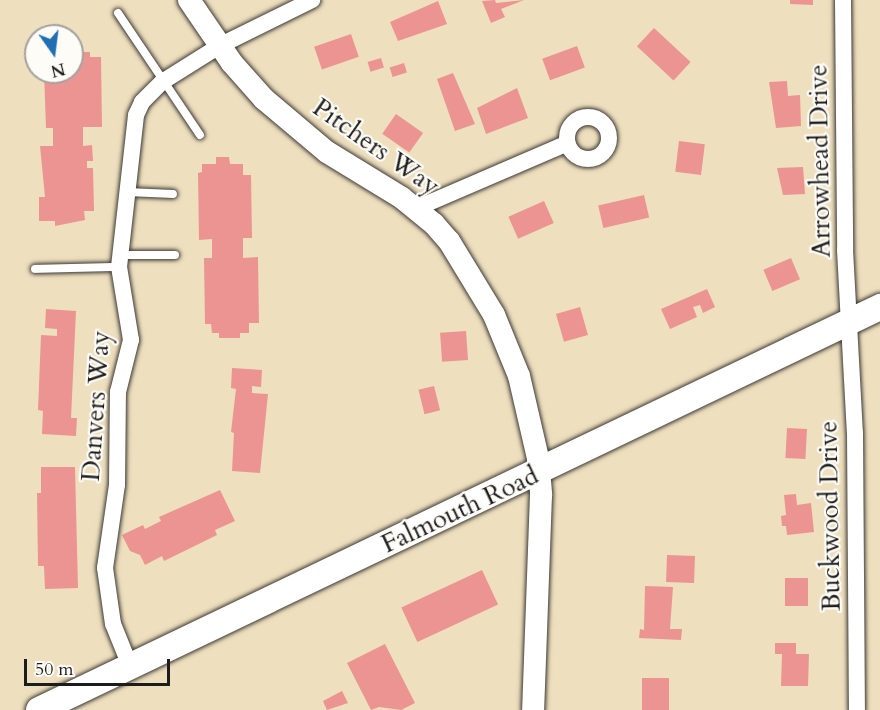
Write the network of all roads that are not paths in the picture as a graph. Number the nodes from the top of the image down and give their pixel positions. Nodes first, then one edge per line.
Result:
1 (189, 0) edge
2 (312, 0) edge
3 (843, 0) edge
4 (118, 13) dead end
5 (221, 45) junction
6 (162, 82) junction
7 (200, 135) dead end
8 (567, 143) dead end
9 (126, 192) junction
10 (173, 194) dead end
11 (417, 208) junction
12 (175, 255) dead end
13 (120, 261) junction
14 (35, 269) dead end
15 (880, 307) edge
16 (849, 322) junction
17 (537, 473) junction
18 (130, 666) junction
19 (39, 710) edge
20 (533, 710) edge
21 (857, 710) edge

1 - 5 main road, Pitchers Way
2 - 5 street, Danvers Way
3 - 16 street, Arrowhead Drive
4 - 6 lane
5 - 6 street, Danvers Way
5 - 11 main road, Pitchers Way
6 - 7 lane
6 - 9 street, Danvers Way
8 - 11 street
9 - 10 lane
9 - 13 street, Danvers Way
11 - 17 main road, Pitchers Way
12 - 13 lane
13 - 14 lane
13 - 18 street, Danvers Way
15 - 16 main road, Falmouth Road
16 - 17 main road, Falmouth Road
16 - 21 street, Buckwood Drive
17 - 18 main road, Falmouth Road
17 - 20 main road, Pitchers Way
18 - 19 main road, Falmouth Road

